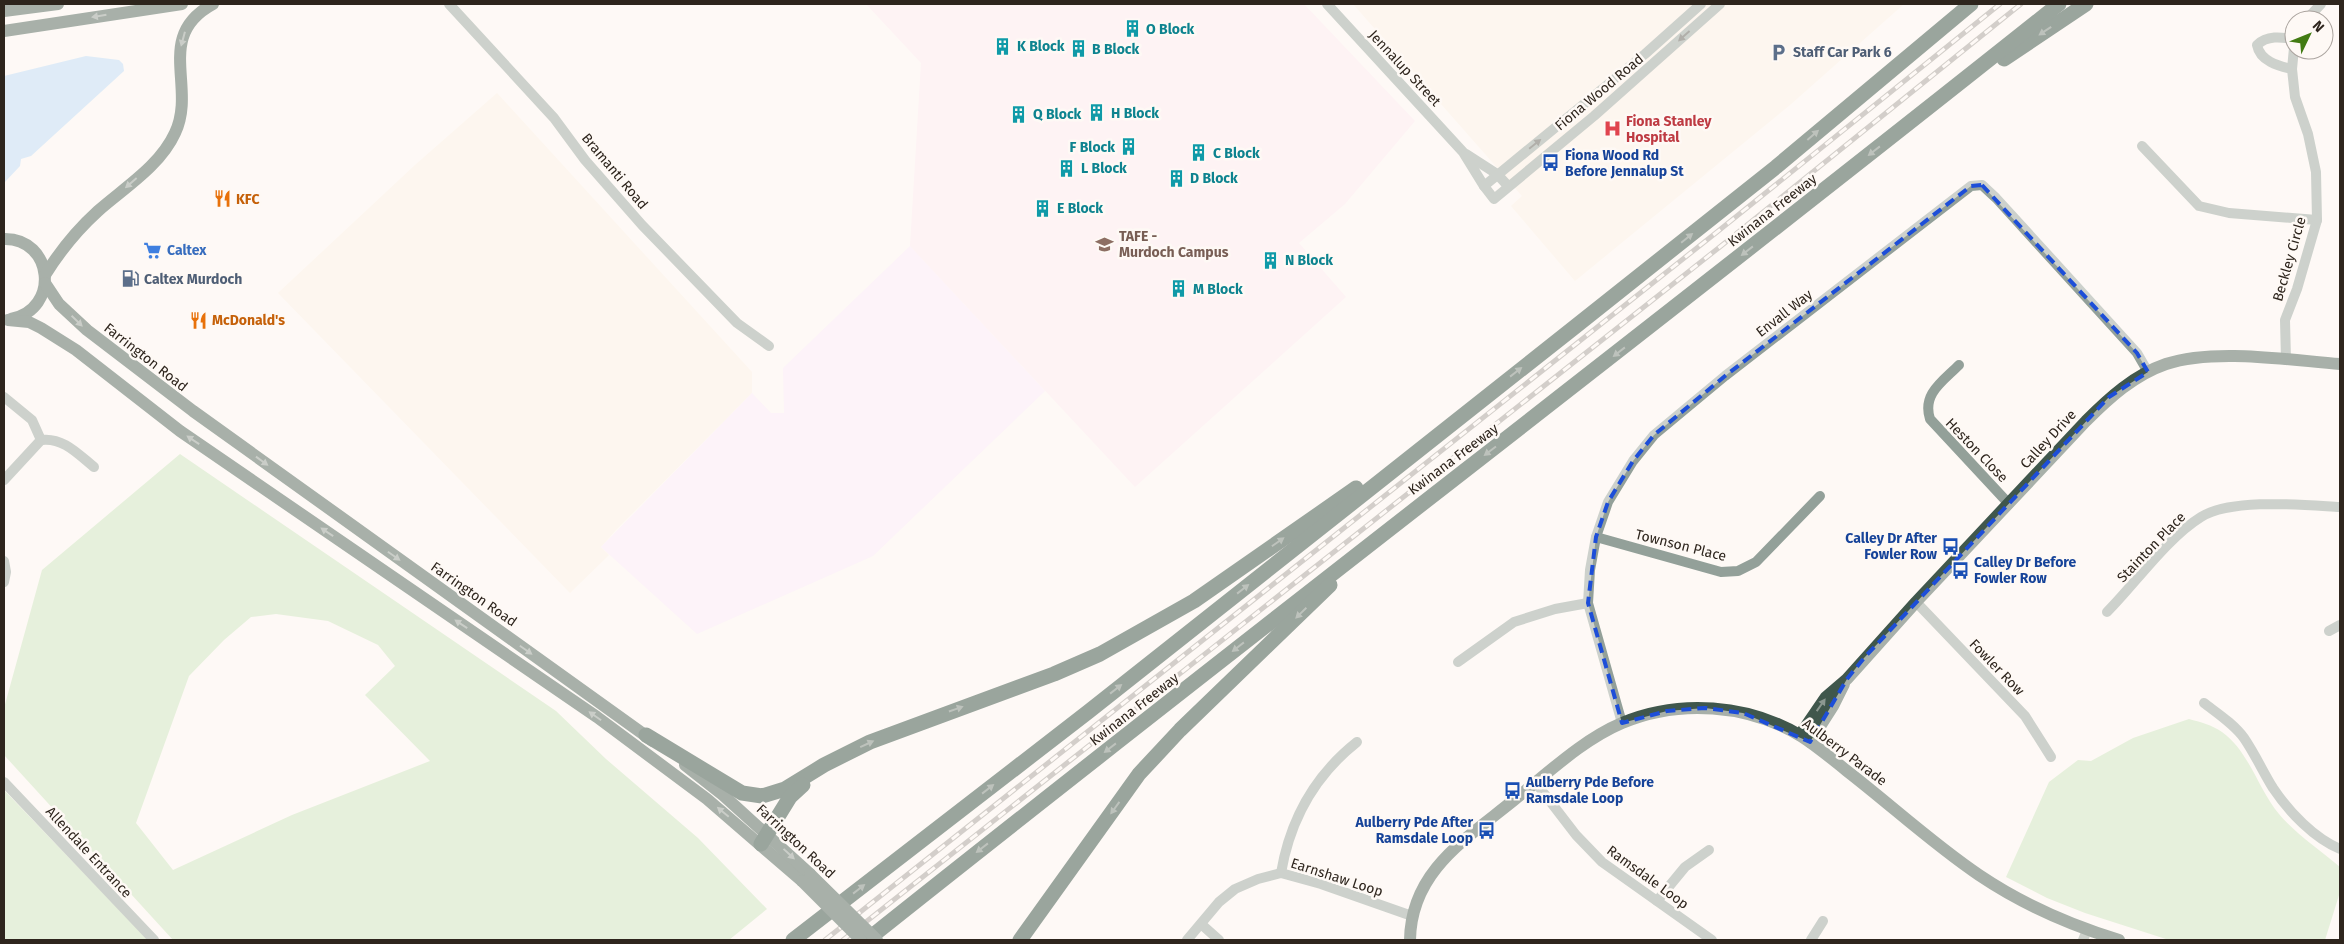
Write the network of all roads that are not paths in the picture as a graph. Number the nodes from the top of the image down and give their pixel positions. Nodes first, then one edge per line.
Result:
1 (58, 4) edge
2 (182, 4) edge
3 (213, 4) edge
4 (449, 4) edge
5 (1327, 4) edge
6 (1701, 4) edge
7 (1720, 4) edge
8 (1955, 4) edge
9 (1971, 4) edge
10 (2059, 4) edge
11 (2086, 4) edge
12 (4, 11) edge
13 (4, 31) edge
14 (2284, 38) edge
15 (1645, 54) junction
16 (2293, 60) edge
17 (1653, 64) junction
18 (2292, 69) junction
19 (1862, 93) junction
20 (1912, 120) junction
21 (2142, 146) dead end
22 (1464, 152) junction
23 (1497, 174) junction
24 (1484, 186) junction
25 (1508, 186) junction
26 (1494, 199) joint
27 (2317, 220) junction
28 (4, 239) edge
29 (45, 279) junction
30 (6, 320) edge
31 (769, 346) dead end
32 (2286, 360) junction
33 (2340, 364) edge
34 (1958, 365) dead end
35 (2148, 372) junction
36 (4, 397) edge
37 (1478, 402) junction
38 (41, 440) junction
39 (94, 466) dead end
40 (4, 480) edge
41 (1820, 496) dead end
42 (2009, 504) junction
43 (2340, 507) edge
44 (1386, 530) junction
45 (1596, 537) junction
46 (4, 561) edge
47 (4, 582) edge
48 (1916, 602) junction
49 (1588, 603) junction
50 (2107, 612) dead end
51 (2340, 625) edge
52 (2329, 631) dead end
53 (1458, 662) dead end
54 (2204, 702) dead end
55 (1622, 723) junction
56 (646, 735) junction
57 (1805, 738) junction
58 (1357, 742) dead end
59 (2051, 757) dead end
60 (824, 765) junction
61 (4, 782) edge
62 (1536, 783) junction
63 (764, 839) junction
64 (2340, 849) edge
65 (1709, 850) dead end
66 (1281, 873) junction
67 (806, 877) junction
68 (1657, 901) junction
69 (1412, 916) junction
70 (1823, 922) dead end
71 (1201, 924) junction
72 (2085, 935) edge
73 (154, 940) edge
74 (793, 940) edge
75 (861, 940) edge
76 (867, 940) edge
77 (877, 940) edge
78 (1019, 940) edge
79 (1187, 940) edge
80 (1219, 940) edge
81 (1410, 940) edge
82 (1712, 940) edge
83 (1811, 940) edge
84 (2119, 940) edge

1 - 12 main road
2 -> 13 main road
3 -> 29 main road
4 - 31 street, Bramanti Road
5 - 22 street, Jennalup Street
6 - 15 street, Fiona Wood Road
7 -> 17 street, Fiona Wood Road
8 - 19 highway
9 - 19 highway, Kwinana Freeway
10 - 20 highway, Kwinana Freeway
11 -> 20 highway
14 - 18 street
15 - 17 street
23 -> 15 street, Fiona Wood Road
16 - 18 street, Beckley Circle
17 - 25 street, Fiona Wood Road
18 - 27 street, Beckley Circle
37 -> 19 highway, Kwinana Freeway
20 -> 44 highway, Kwinana Freeway
21 - 27 street
22 - 23 street, Jennalup Street
22 - 24 street, Jennalup Street
23 - 24 street, Fiona Wood Road
23 - 25 street, Jennalup Street
24 - 26 street, Jennalup Street
25 - 26 street, Fiona Wood Road
27 - 32 street, Beckley Circle
28 - 29 main road, Farrington Road
29 - 30 main road
29 -> 56 main road, Farrington Road
63 -> 30 main road, Farrington Road
32 - 33 main road, Calley Drive
32 - 35 main road, Calley Drive
34 - 42 street, Heston Close
35 - 42 main road, Calley Drive
35 - 45 street, Envall Way
36 - 38 street
60 -> 37 highway
74 -> 37 highway, Kwinana Freeway
38 - 39 street
38 - 40 street
41 - 45 street, Townson Place
42 - 48 main road, Calley Drive
43 - 50 street, Stainton Place
44 -> 76 highway, Kwinana Freeway
44 -> 78 highway
45 - 49 street, Envall Way
46 - 47 street
48 - 57 main road, Calley Drive
48 - 59 street, Fowler Row
49 - 53 street
49 - 55 street, Envall Way
51 - 52 street
54 - 64 street
55 - 57 main road, Aulberry Parade
55 - 62 main road, Aulberry Parade
56 - 60 highway
56 - 63 main road, Farrington Road
57 - 72 main road, Aulberry Parade
58 - 66 street
60 - 63 highway
61 - 73 street, Allendale Entrance
62 - 68 street, Ramsdale Loop
62 - 69 main road, Aulberry Parade
63 - 67 main road, Farrington Road
65 - 68 street
66 - 69 street, Earnshaw Loop
66 - 71 street, Earnshaw Loop
67 - 75 main road, Farrington Road, bridge
67 - 77 main road, Farrington Road, bridge
68 - 82 street, Ramsdale Loop
69 - 81 main road, Aulberry Parade
70 - 83 street
71 - 79 street, Earnshaw Loop
71 - 80 street
72 - 84 main road, Aulberry Parade

